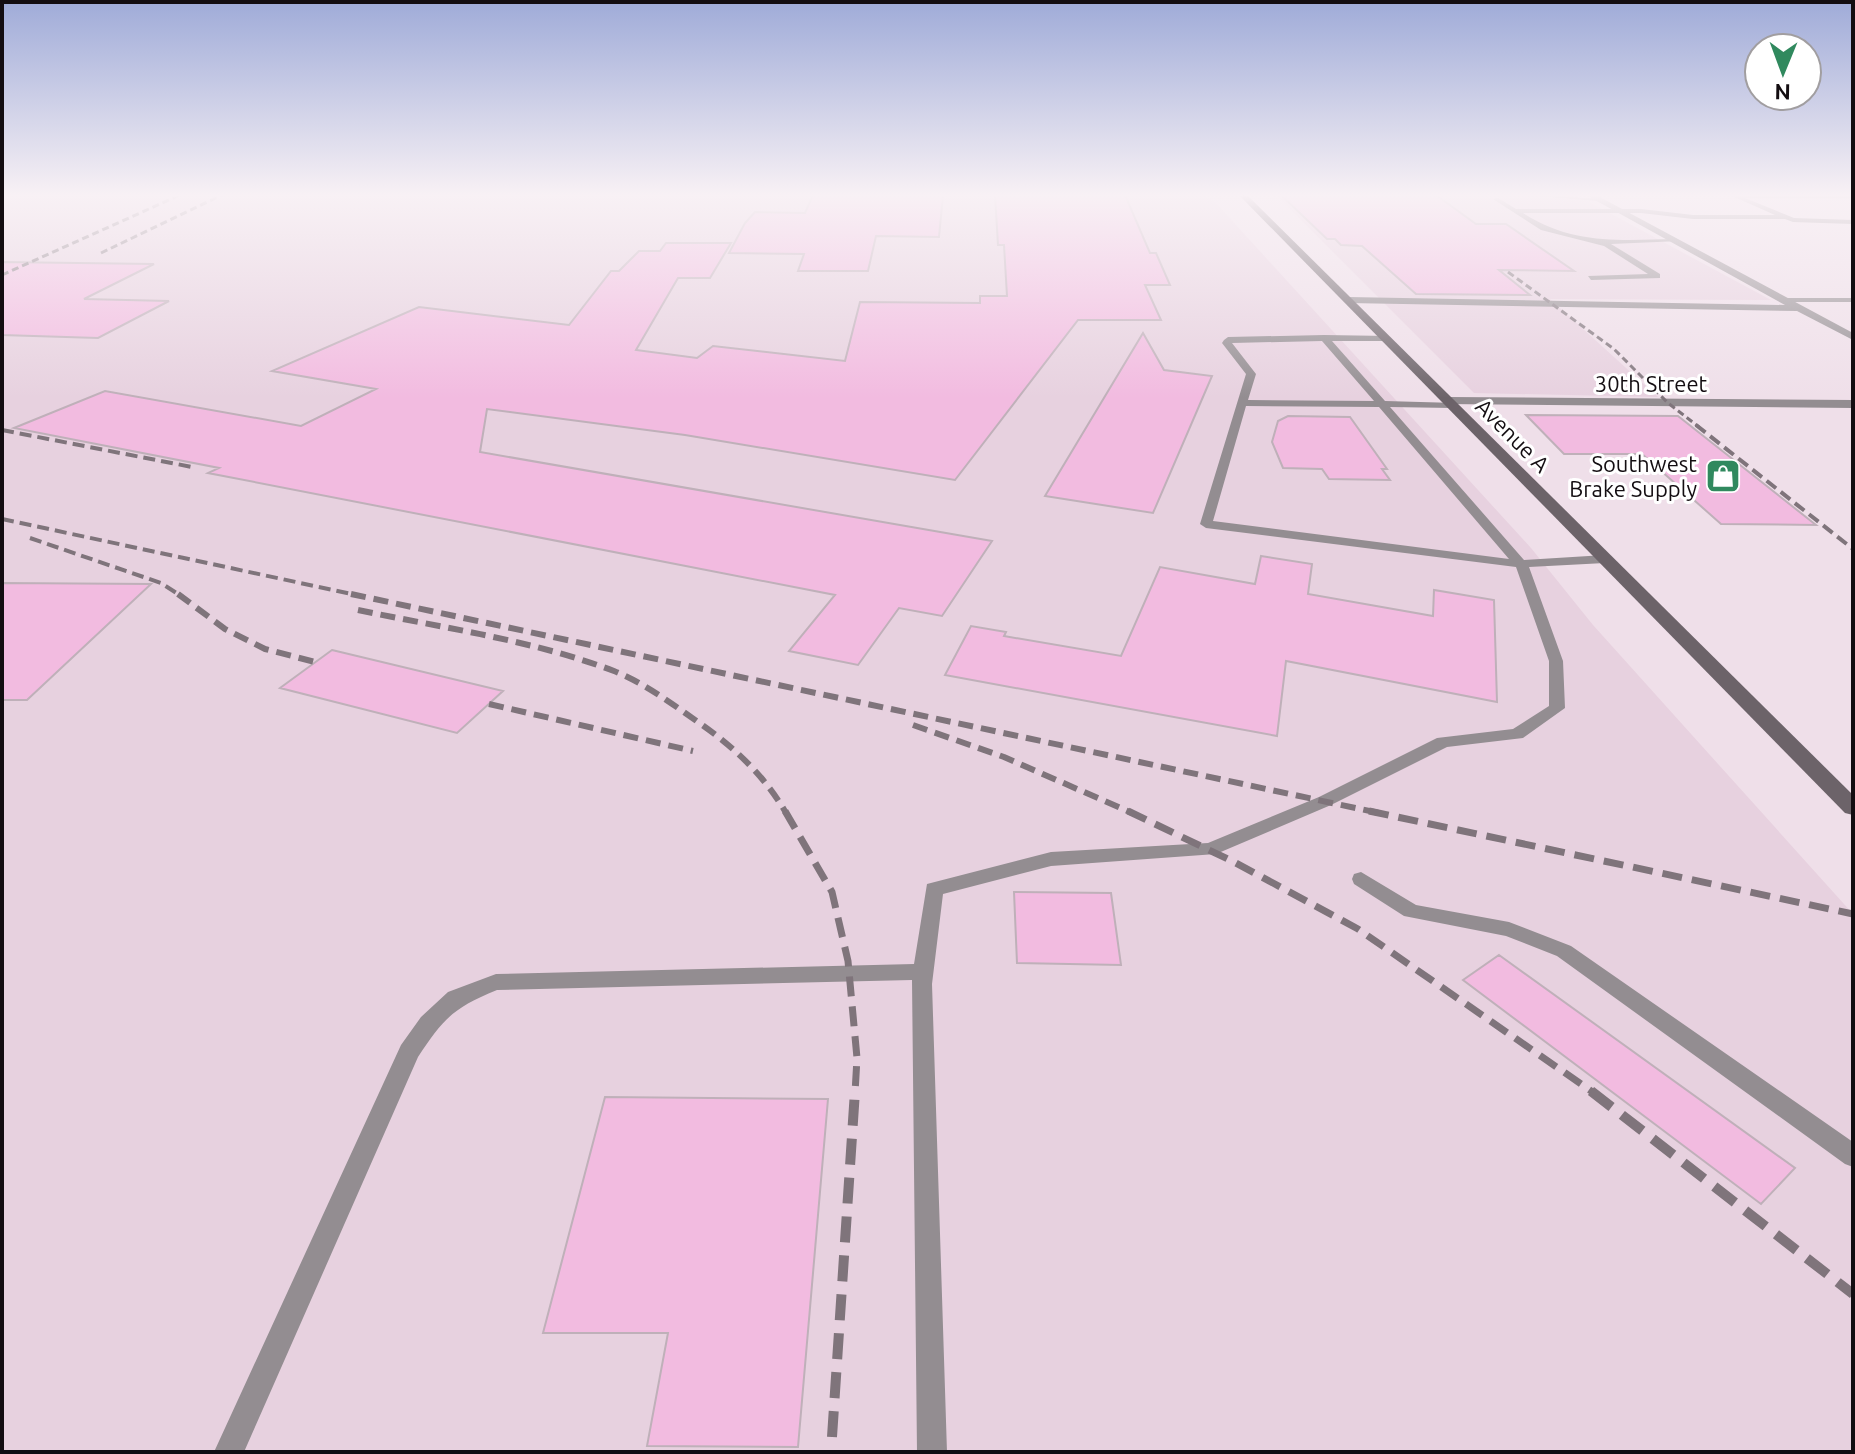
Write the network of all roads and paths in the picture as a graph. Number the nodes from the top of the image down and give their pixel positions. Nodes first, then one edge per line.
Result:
1 (1311, 263) edge
2 (1634, 263) edge
3 (1716, 263) edge
4 (1591, 278) dead end
5 (1348, 300) junction
6 (1784, 300) junction
7 (1853, 300) edge
8 (1798, 308) junction
9 (1853, 337) edge
10 (1324, 338) junction
11 (1386, 338) junction
12 (1242, 403) junction
13 (1450, 403) junction
14 (1381, 404) junction
15 (1846, 404) edge
16 (1853, 413) edge
17 (1605, 559) junction
18 (1521, 564) junction
19 (1853, 808) edge
20 (1361, 879) dead end
21 (923, 972) junction
22 (1853, 1156) edge
23 (229, 1452) edge
24 (932, 1452) edge

1 - 5 main road, Avenue A
2 - 4 lane
3 - 6 street
5 - 8 street
5 - 11 main road, Avenue A
6 - 7 lane
6 - 8 street
8 - 9 street
10 - 11 lane
10 - 12 lane
10 - 14 lane
11 - 13 main road, Avenue A
12 - 14 lane
12 - 18 lane
13 - 14 lane
13 - 15 street, 30th Street
13 - 17 main road, Avenue A
14 - 18 lane
15 - 16 street
17 - 18 lane
17 - 19 main road, Avenue A
18 - 21 lane
20 - 22 lane
21 - 23 lane
21 - 24 lane

